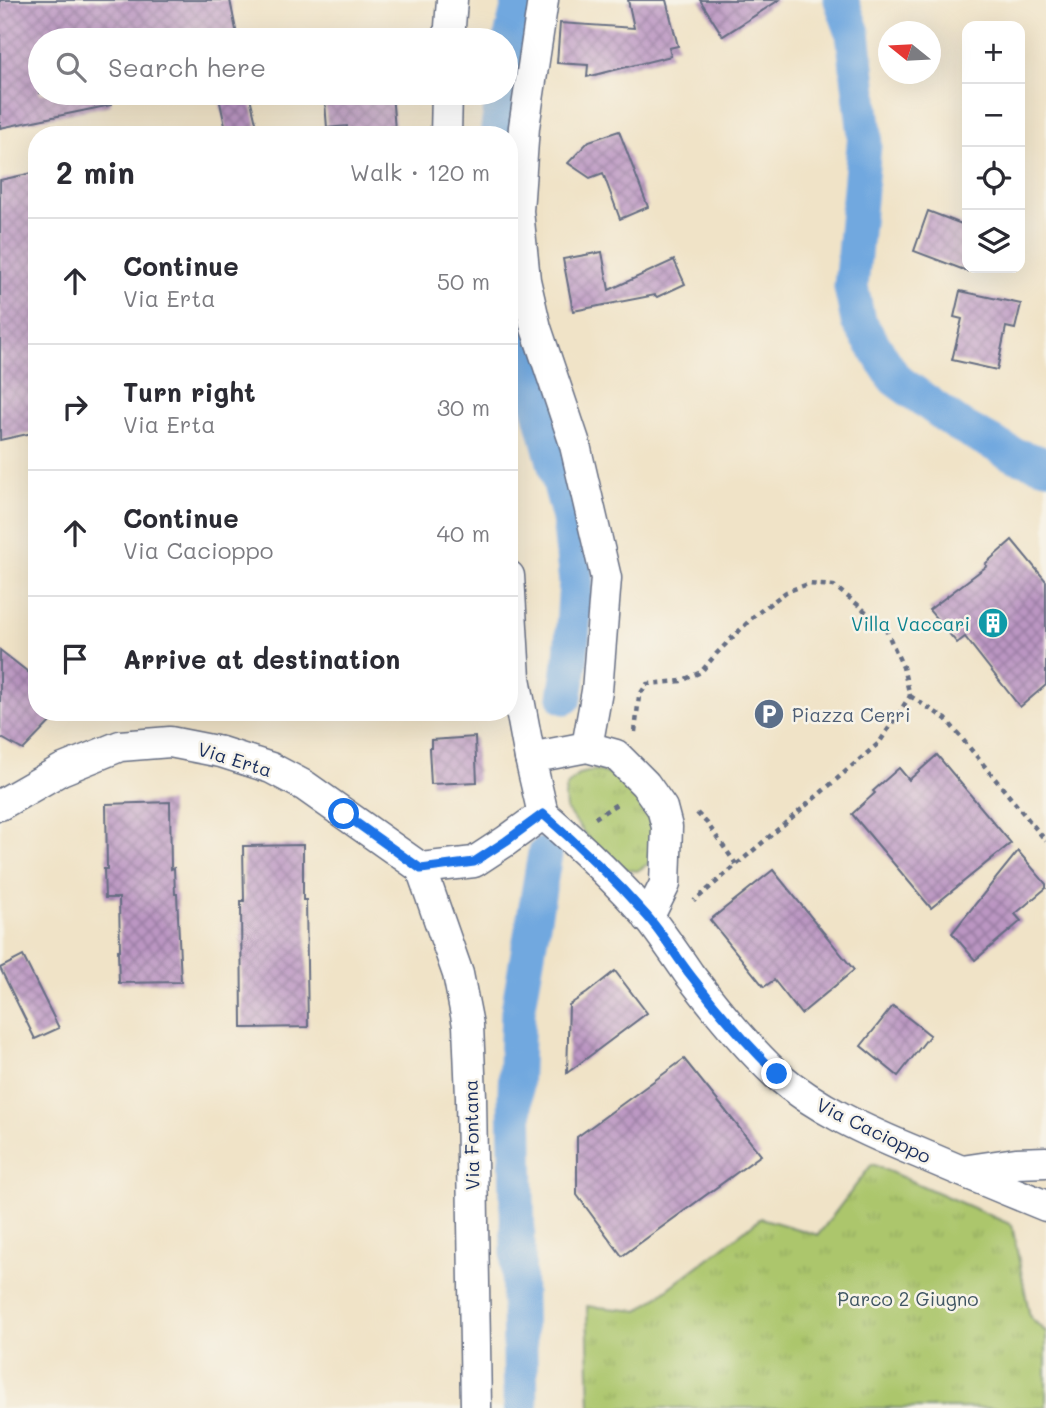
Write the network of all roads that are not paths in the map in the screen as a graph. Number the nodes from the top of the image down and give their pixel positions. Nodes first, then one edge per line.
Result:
1 (452, 0) edge
2 (543, 0) edge
3 (450, 28) edge
4 (447, 105) edge
5 (446, 126) edge
6 (518, 694) edge
7 (587, 747) junction
8 (530, 758) junction
9 (0, 805) edge
10 (543, 814) junction
11 (421, 869) junction
12 (654, 925) junction
13 (1046, 1161) edge
14 (961, 1171) junction
15 (1046, 1206) edge
16 (476, 1408) edge

1 - 3 street
2 - 7 street
4 - 5 street
6 - 8 street
7 - 8 street
7 - 12 street
8 - 10 street
9 - 11 street, Via Erta
10 - 11 street
10 - 12 street
11 - 16 street, Via Fontana
12 - 14 street, Via Cacioppo
13 - 14 street
14 - 15 street, Via Cacioppo

